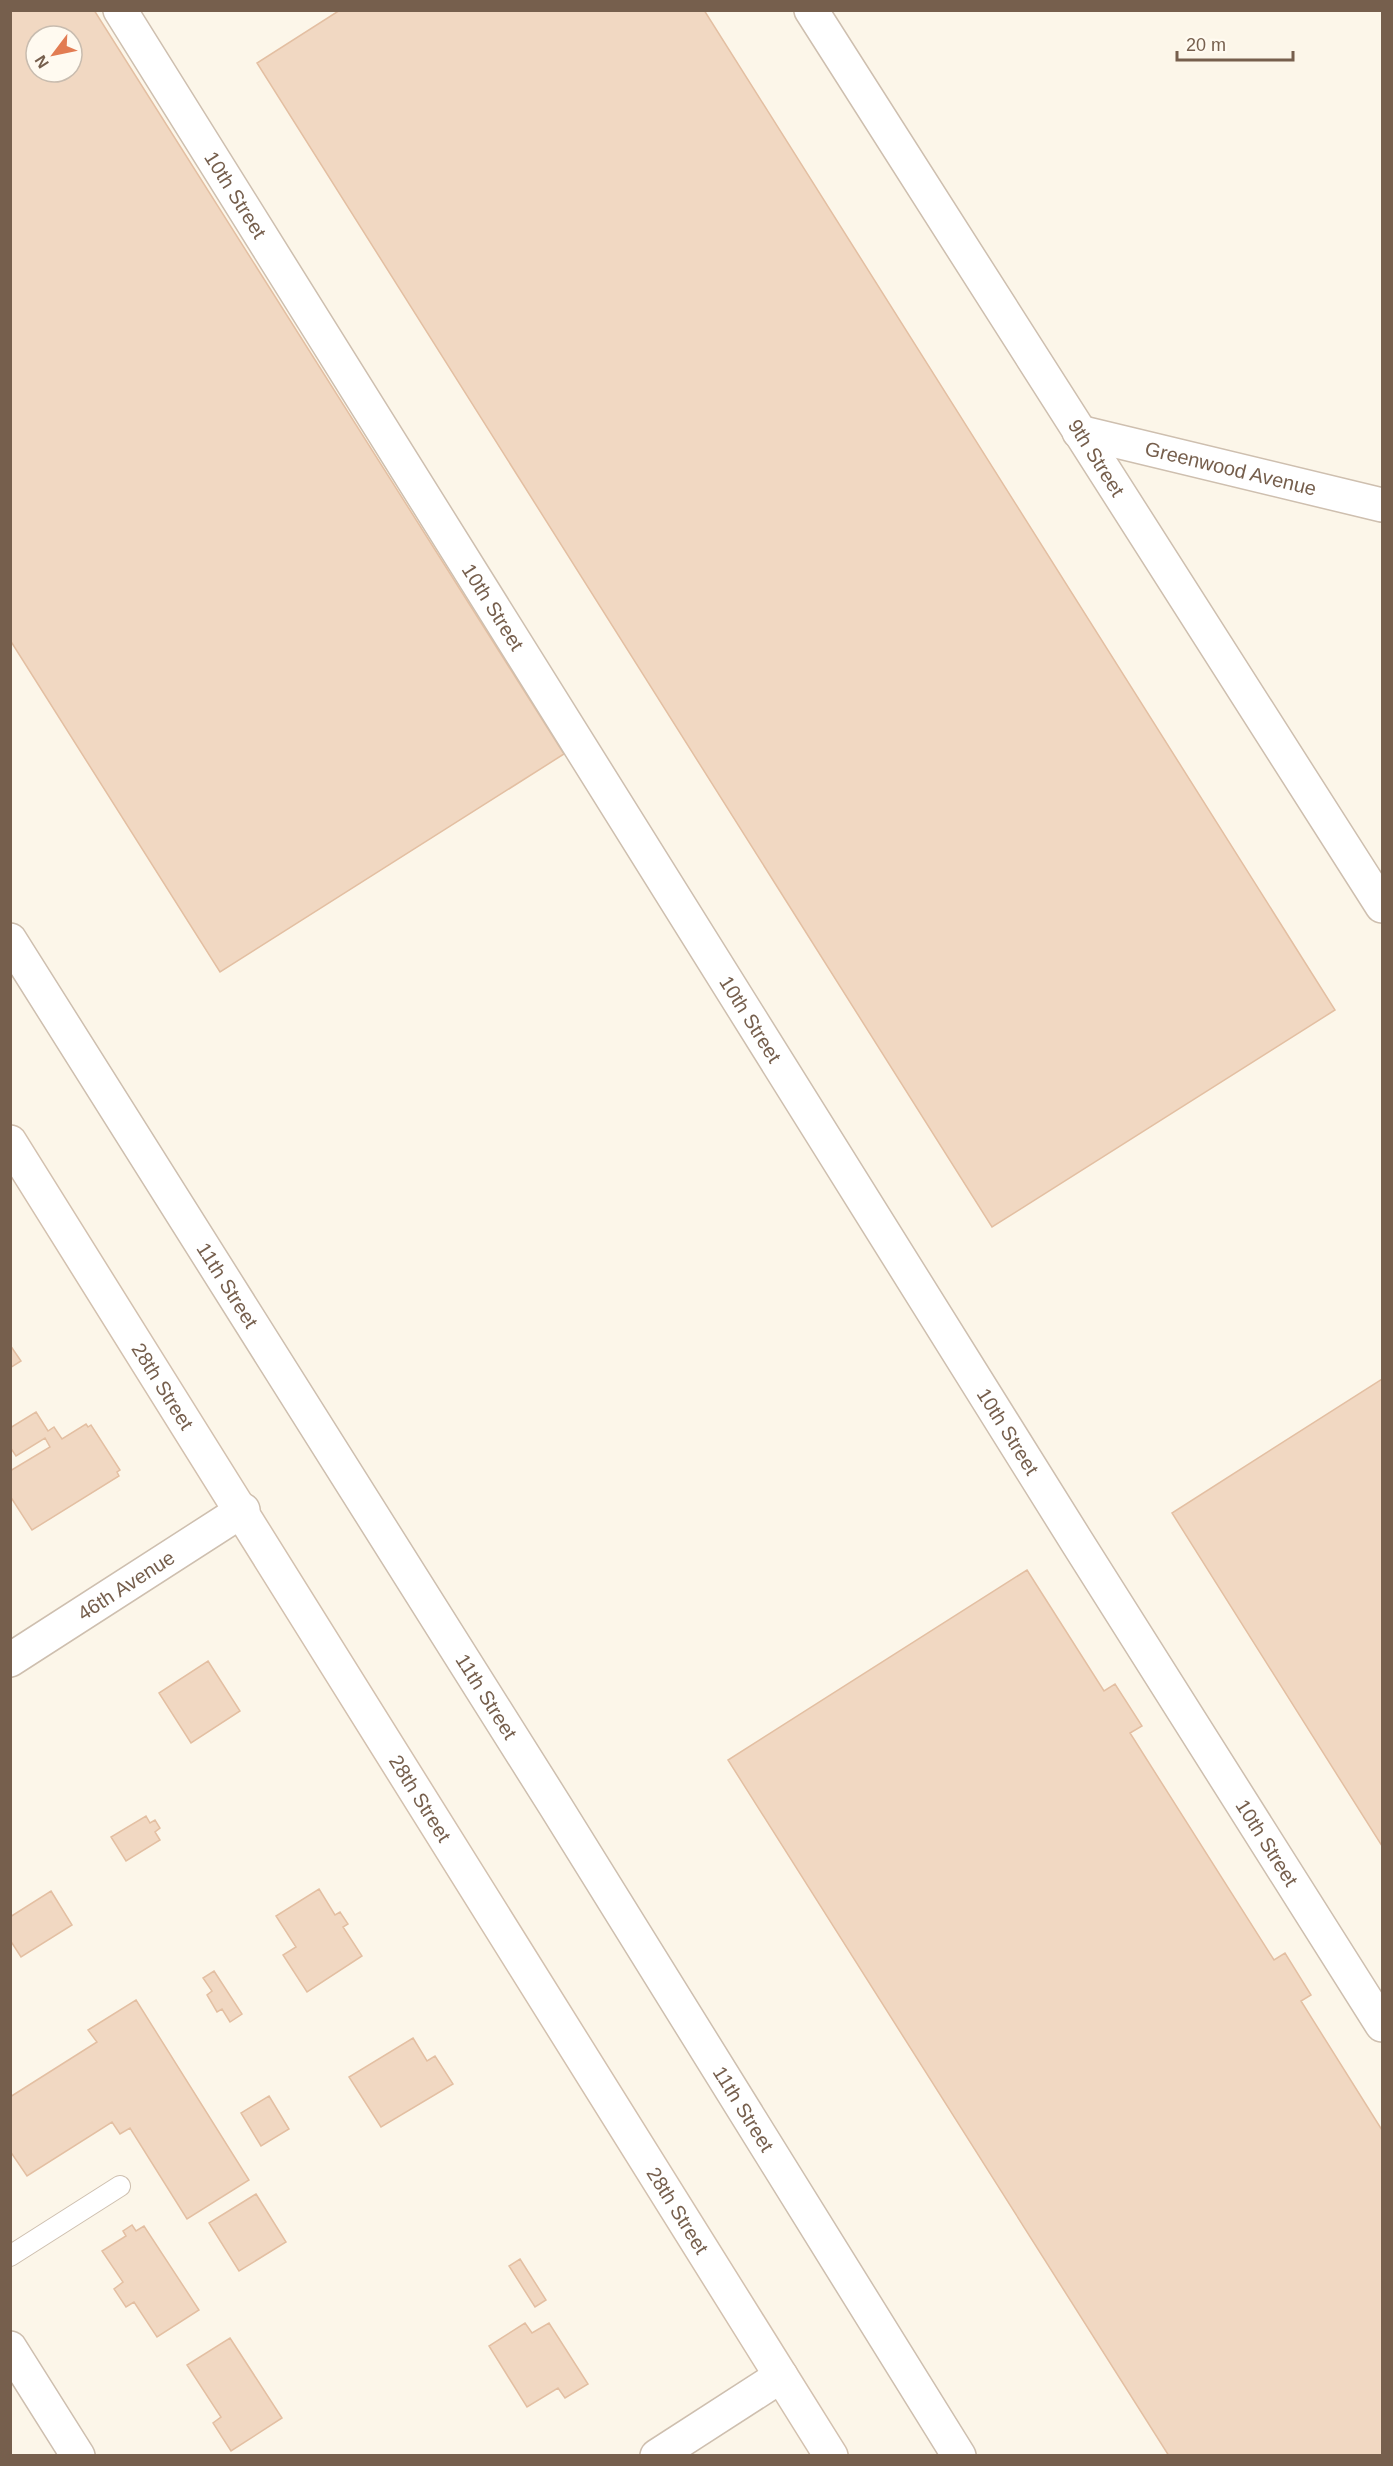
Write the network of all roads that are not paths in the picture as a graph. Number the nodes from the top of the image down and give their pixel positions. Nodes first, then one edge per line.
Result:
1 (120, 10) edge
2 (811, 10) edge
3 (1079, 432) junction
4 (1383, 506) edge
5 (1383, 906) edge
6 (10, 940) edge
7 (10, 1142) edge
8 (243, 1510) junction
9 (10, 1660) edge
10 (1383, 2025) edge
11 (120, 2186) dead end
12 (10, 2256) edge
13 (10, 2348) edge
14 (781, 2376) junction
15 (78, 2456) edge
16 (657, 2456) edge
17 (831, 2456) edge
18 (959, 2456) edge

1 - 10 street, 10th Street
2 - 3 street, 9th Street
3 - 4 street, Greenwood Avenue
3 - 5 street, 9th Street
6 - 18 street, 11th Street
7 - 8 street, 28th Street
8 - 9 street, 46th Avenue
8 - 14 street, 28th Street
11 - 12 lane
13 - 15 street
14 - 16 street
14 - 17 street, 28th Street

